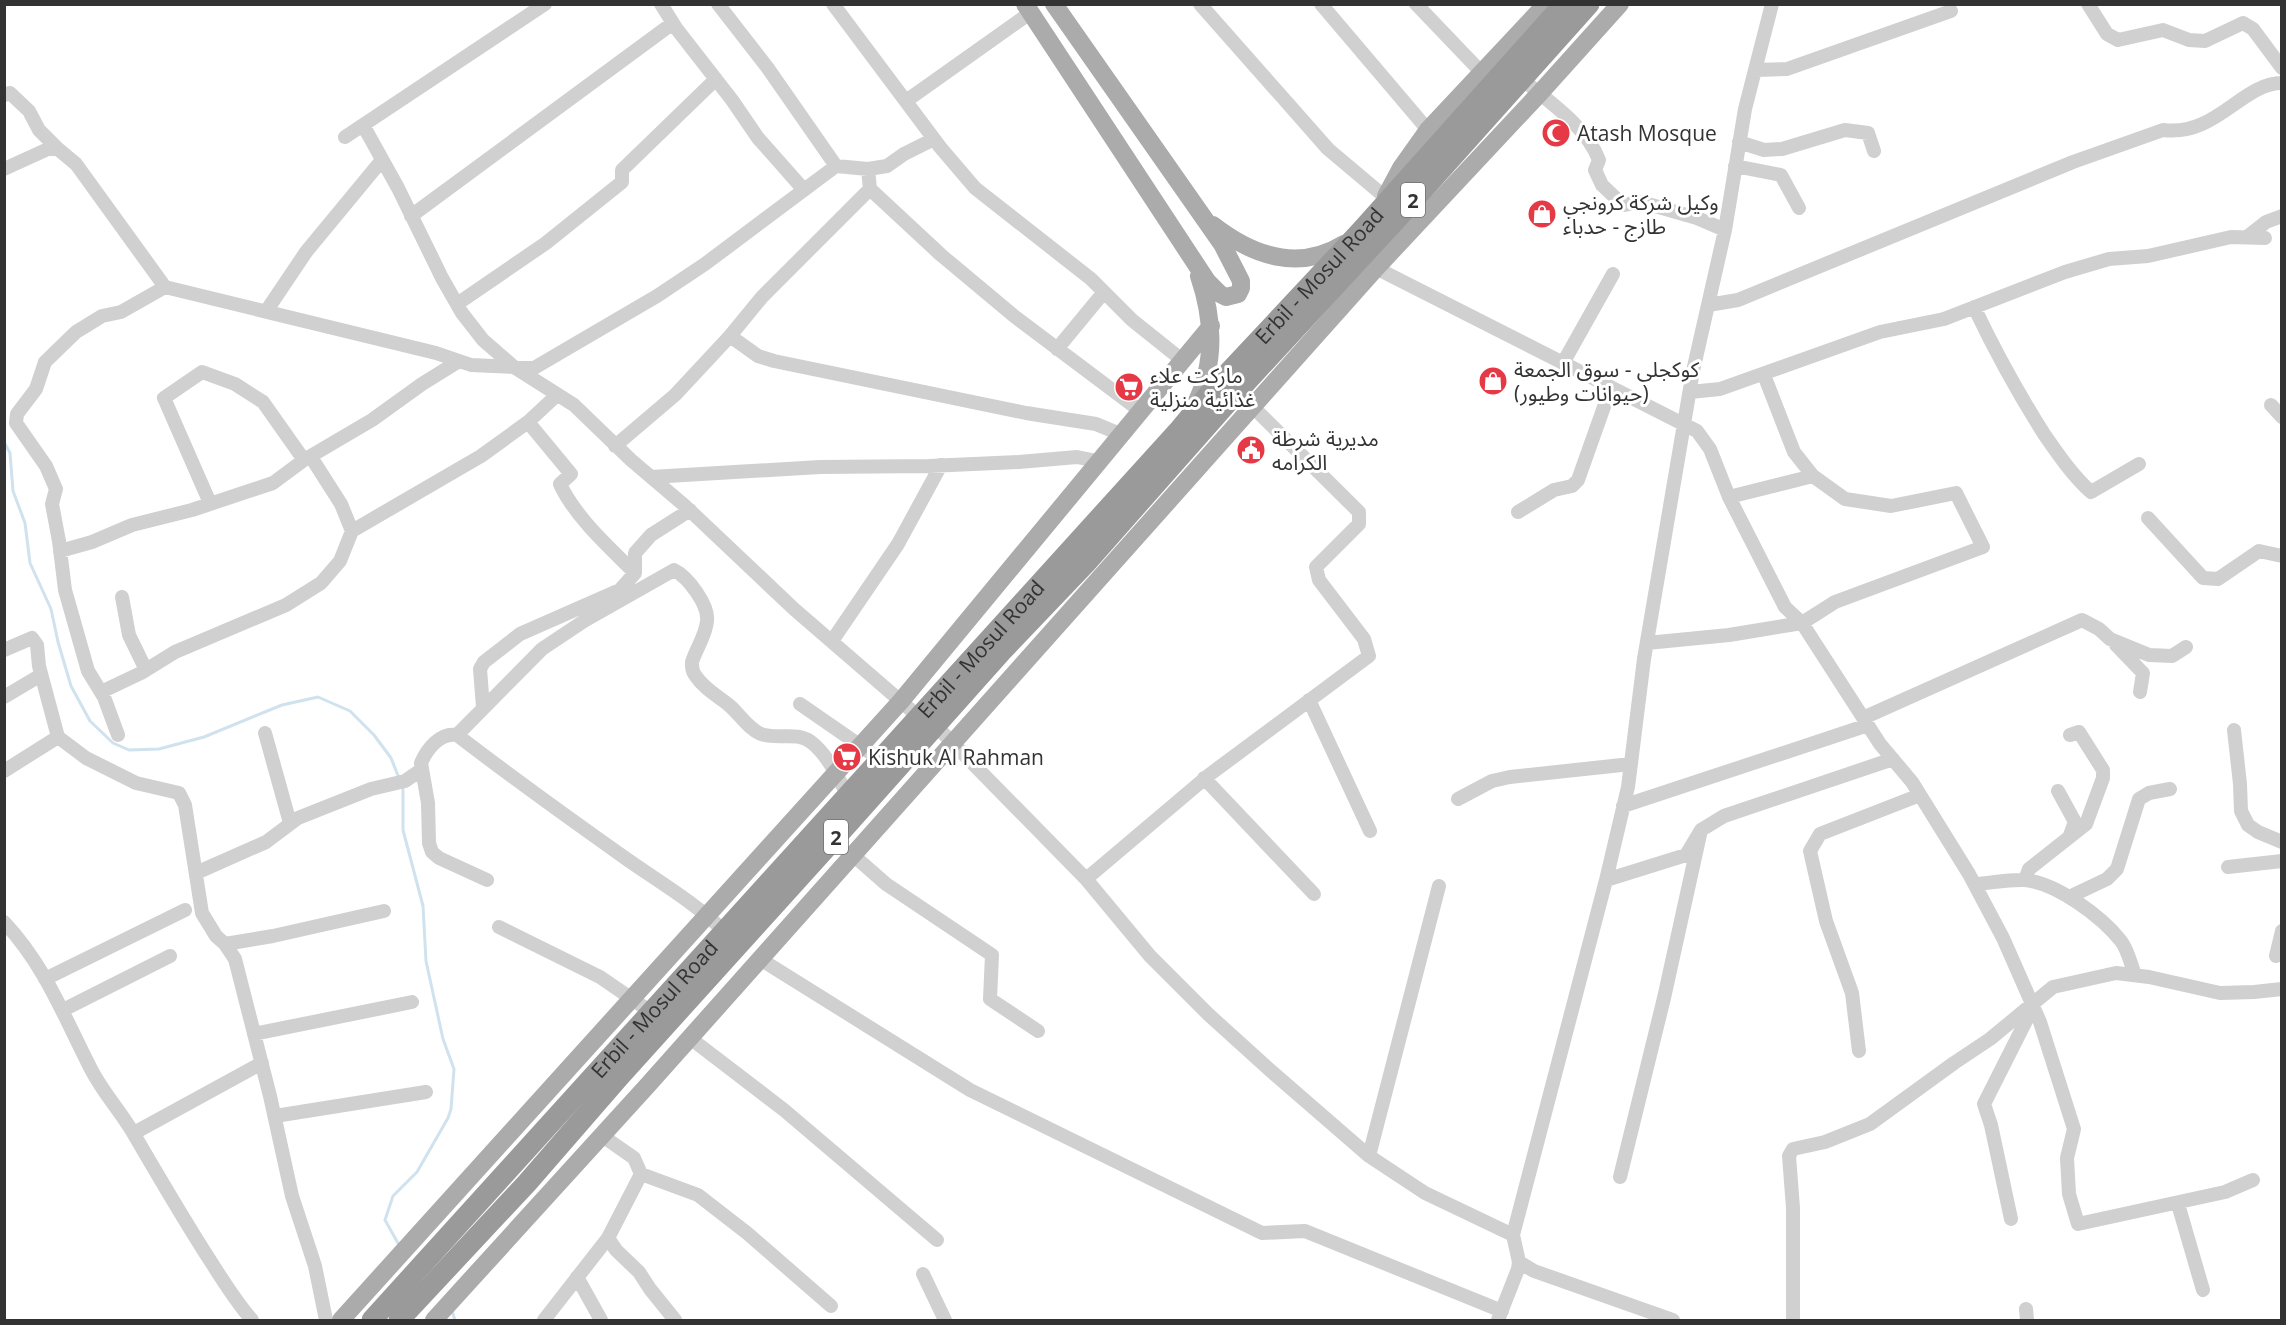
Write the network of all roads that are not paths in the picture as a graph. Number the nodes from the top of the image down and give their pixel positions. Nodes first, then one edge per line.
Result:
1 (545, 4) edge
2 (661, 4) edge
3 (718, 4) edge
4 (833, 4) edge
5 (1054, 4) edge
6 (1200, 4) edge
7 (1321, 4) edge
8 (1416, 4) edge
9 (1545, 4) edge
10 (1564, 4) edge
11 (1589, 4) edge
12 (1620, 4) edge
13 (1772, 4) edge
14 (2088, 4) edge
15 (1028, 9) edge
16 (1951, 11) dead end
17 (673, 23) junction
18 (2282, 68) edge
19 (1755, 70) junction
20 (1483, 74) junction
21 (716, 79) junction
22 (1522, 79) junction
23 (2282, 83) edge
24 (1539, 94) junction
25 (4, 95) edge
26 (906, 100) junction
27 (363, 125) junction
28 (1428, 130) junction
29 (345, 137) dead end
30 (934, 139) junction
31 (1739, 142) junction
32 (58, 149) junction
33 (1874, 151) dead end
34 (382, 160) junction
35 (836, 166) junction
36 (1735, 166) junction
37 (4, 170) edge
38 (868, 170) junction
39 (870, 189) junction
40 (804, 190) junction
41 (1381, 205) junction
42 (1799, 208) dead end
43 (1201, 213) junction
44 (411, 216) junction
45 (2282, 216) edge
46 (1725, 230) junction
47 (1360, 232) junction
48 (2247, 237) junction
49 (2265, 238) dead end
50 (1190, 256) junction
51 (1367, 263) junction
52 (1613, 274) dead end
53 (165, 287) junction
54 (1104, 292) junction
55 (457, 304) junction
56 (1708, 304) junction
57 (1974, 307) junction
58 (267, 310) junction
59 (1211, 326) junction
60 (730, 336) junction
61 (1057, 349) junction
62 (1182, 360) junction
63 (459, 361) junction
64 (1563, 363) junction
65 (514, 367) junction
66 (1764, 375) junction
67 (1611, 387) junction
68 (1690, 392) junction
69 (1236, 393) junction
70 (557, 395) junction
71 (2271, 405) dead end
72 (1253, 407) junction
73 (1139, 410) junction
74 (11, 416) edge
75 (2282, 417) edge
76 (528, 423) junction
77 (1684, 423) junction
78 (1180, 429) junction
79 (1120, 434) junction
80 (615, 446) junction
81 (307, 459) junction
82 (1097, 461) junction
83 (2139, 464) dead end
84 (941, 465) junction
85 (1813, 476) junction
86 (651, 477) junction
87 (1729, 497) junction
88 (210, 504) junction
89 (690, 510) junction
90 (1518, 512) dead end
91 (2148, 518) dead end
92 (352, 531) junction
93 (60, 551) junction
94 (2282, 556) edge
95 (635, 573) junction
96 (122, 597) dead end
97 (1802, 623) junction
98 (2110, 639) junction
99 (832, 641) junction
100 (1647, 643) junction
101 (2186, 647) dead end
102 (4, 650) edge
103 (146, 670) junction
104 (41, 675) junction
105 (101, 692) junction
106 (2140, 692) dead end
107 (4, 698) edge
108 (1309, 700) junction
109 (900, 701) junction
110 (800, 704) dead end
111 (483, 707) junction
112 (927, 721) junction
113 (1866, 722) junction
114 (2234, 730) dead end
115 (265, 733) dead end
116 (118, 735) dead end
117 (457, 735) junction
118 (2070, 735) dead end
119 (58, 737) junction
120 (953, 742) junction
121 (860, 746) junction
122 (1893, 759) junction
123 (881, 760) junction
124 (1631, 764) junction
125 (421, 770) junction
126 (4, 771) edge
127 (836, 773) junction
128 (1204, 778) junction
129 (2170, 789) dead end
130 (2058, 791) dead end
131 (1920, 795) junction
132 (848, 796) junction
133 (1458, 799) dead end
134 (1623, 806) junction
135 (290, 823) junction
136 (1701, 830) junction
137 (1370, 831) dead end
138 (2070, 836) junction
139 (2282, 842) edge
140 (853, 855) junction
141 (2282, 861) edge
142 (2228, 867) dead end
143 (196, 873) junction
144 (1086, 879) junction
145 (487, 880) dead end
146 (1606, 880) junction
147 (2025, 880) junction
148 (1975, 884) junction
149 (1439, 886) dead end
150 (1314, 894) dead end
151 (2069, 897) junction
152 (185, 910) dead end
153 (384, 911) dead end
154 (707, 914) junction
155 (4, 922) edge
156 (499, 927) dead end
157 (724, 931) junction
158 (2282, 931) edge
159 (225, 944) junction
160 (170, 956) dead end
161 (2276, 956) dead end
162 (760, 959) junction
163 (2135, 975) junction
164 (45, 979) junction
165 (2282, 989) edge
166 (631, 998) junction
167 (412, 1002) dead end
168 (2032, 1005) junction
169 (63, 1010) junction
170 (651, 1012) junction
171 (1038, 1031) dead end
172 (254, 1034) junction
173 (690, 1038) junction
174 (1859, 1051) dead end
175 (262, 1064) junction
176 (426, 1092) dead end
177 (275, 1116) junction
178 (134, 1133) junction
179 (601, 1135) junction
180 (1369, 1156) junction
181 (641, 1174) junction
182 (1620, 1177) dead end
183 (2253, 1180) dead end
184 (2178, 1204) junction
185 (2011, 1219) dead end
186 (1514, 1235) junction
187 (608, 1238) junction
188 (937, 1240) dead end
189 (1519, 1262) junction
190 (923, 1274) dead end
191 (425, 1277) junction
192 (577, 1277) junction
193 (2203, 1290) dead end
194 (831, 1306) dead end
195 (443, 1310) edge
196 (1500, 1316) edge
197 (252, 1320) edge
198 (326, 1320) edge
199 (341, 1320) edge
200 (372, 1320) edge
201 (399, 1320) edge
202 (544, 1320) edge
203 (601, 1320) edge
204 (675, 1320) edge
205 (945, 1320) edge
206 (1673, 1320) edge
207 (1794, 1320) edge

1 - 27 street
2 - 17 street
3 - 35 street
4 - 26 street
5 - 43 main road
6 - 41 street
7 - 28 street
8 - 20 street
9 - 20 main road
10 - 41 highway, Erbil - Mosul Road / 2
11 - 22 highway, Erbil - Mosul Road / 2
12 - 24 main road
13 - 19 street
14 - 18 street
15 - 26 street
15 - 50 main road
16 - 19 street
17 - 21 street
17 - 44 street
19 - 31 street
20 - 28 main road
21 - 40 street
21 - 55 street
22 - 24 street
22 - 51 highway, Erbil - Mosul Road / 2
23 - 56 street
24 - 46 street
24 - 51 main road
25 - 32 street
26 - 30 street
27 - 29 street
27 - 34 street
28 - 41 main road
30 - 38 street
30 - 54 street
31 - 33 street
31 - 36 street
32 - 37 street
32 - 53 street
34 - 44 street
34 - 58 street
35 - 38 street
35 - 40 street
36 - 42 street
36 - 46 street
38 - 39 street
39 - 60 street
39 - 61 street
40 - 65 street
41 - 47 highway, Erbil - Mosul Road / 2
43 - 47 main road
43 - 50 main road
44 - 55 street
45 - 48 street
46 - 56 street
47 - 78 highway, Erbil - Mosul Road / 2
48 - 49 street
48 - 57 street
50 - 59 main road
51 - 64 street
51 - 69 highway, Erbil - Mosul Road / 2
51 - 72 main road
52 - 64 street
53 - 58 street
53 - 74 street
54 - 61 street
54 - 62 street
55 - 65 street
56 - 68 street
57 - 66 street
57 - 83 street
58 - 63 street
59 - 62 main road
59 - 78 main road
60 - 79 street
60 - 80 street
61 - 73 street
62 - 73 main road
63 - 65 street
63 - 81 street
64 - 67 street
65 - 70 street
66 - 68 street
66 - 85 street
67 - 77 street
67 - 90 street
68 - 77 street
69 - 72 street
69 - 112 highway, Erbil - Mosul Road / 2
70 - 76 street
70 - 80 street
71 - 75 street
72 - 108 street
72 - 120 main road
73 - 79 main road
74 - 93 street
76 - 92 street
76 - 95 street
77 - 87 street
77 - 100 street
78 - 112 highway, Erbil - Mosul Road / 2
79 - 82 main road
80 - 86 street
81 - 88 street
81 - 88 street
81 - 92 street
82 - 84 street
82 - 109 main road
84 - 86 street
84 - 99 street
85 - 87 street
85 - 97 street
86 - 89 street
87 - 97 street
88 - 93 street
89 - 95 street
89 - 99 street
91 - 94 street
92 - 103 street
93 - 105 street
95 - 111 street
96 - 103 street
97 - 100 street
97 - 113 street
98 - 101 street
98 - 106 street
98 - 113 street
99 - 109 street
100 - 124 street
102 - 104 street
103 - 105 street
104 - 107 street
104 - 119 street
105 - 116 street
108 - 128 street
108 - 137 street
109 - 112 street
109 - 121 main road
110 - 121 street
111 - 117 street
111 - 127 street
112 - 120 street
112 - 123 highway, Erbil - Mosul Road / 2
112 - 191 highway, Erbil - Mosul Road / 2
113 - 122 street
113 - 134 street
114 - 139 street
115 - 135 street
117 - 125 street
117 - 154 street
118 - 138 street
119 - 126 street
119 - 143 street
120 - 140 main road
120 - 144 street
121 - 123 street
121 - 127 main road
122 - 131 street
122 - 136 street
123 - 132 highway, Erbil - Mosul Road / 2
124 - 133 street
124 - 134 street
125 - 135 street
125 - 145 street
127 - 132 street
127 - 154 main road
128 - 144 street
128 - 150 street
129 - 151 street
130 - 138 street
131 - 148 street
131 - 174 street
132 - 157 highway, Erbil - Mosul Road / 2
134 - 146 street
135 - 143 street
136 - 146 street
136 - 182 street
138 - 147 street
140 - 162 main road
140 - 171 street
141 - 142 street
143 - 159 street
144 - 180 street
146 - 186 street
147 - 148 street
147 - 151 street
148 - 168 street
149 - 180 street
151 - 163 street
152 - 164 street
153 - 159 street
154 - 157 street
154 - 166 main road
155 - 164 street
156 - 166 street
157 - 170 highway, Erbil - Mosul Road / 2
158 - 161 street
159 - 172 street
160 - 169 street
162 - 173 main road
162 - 196 street
163 - 165 street
163 - 168 street
164 - 169 street
166 - 170 street
166 - 199 main road
167 - 172 street
168 - 184 street
168 - 185 street
168 - 207 street
169 - 178 street
170 - 191 highway, Erbil - Mosul Road / 2
172 - 175 street
173 - 179 main road
173 - 188 street
175 - 177 street
175 - 178 street
176 - 177 street
177 - 198 street
178 - 197 street
179 - 181 street
179 - 195 main road
180 - 186 street
181 - 187 street
181 - 194 street
183 - 184 street
184 - 193 street
186 - 189 street
187 - 192 street
187 - 204 street
189 - 196 street
189 - 206 street
190 - 205 street
191 - 200 highway, Erbil - Mosul Road / 2
191 - 201 highway, Erbil - Mosul Road / 2
192 - 202 street
192 - 203 street

